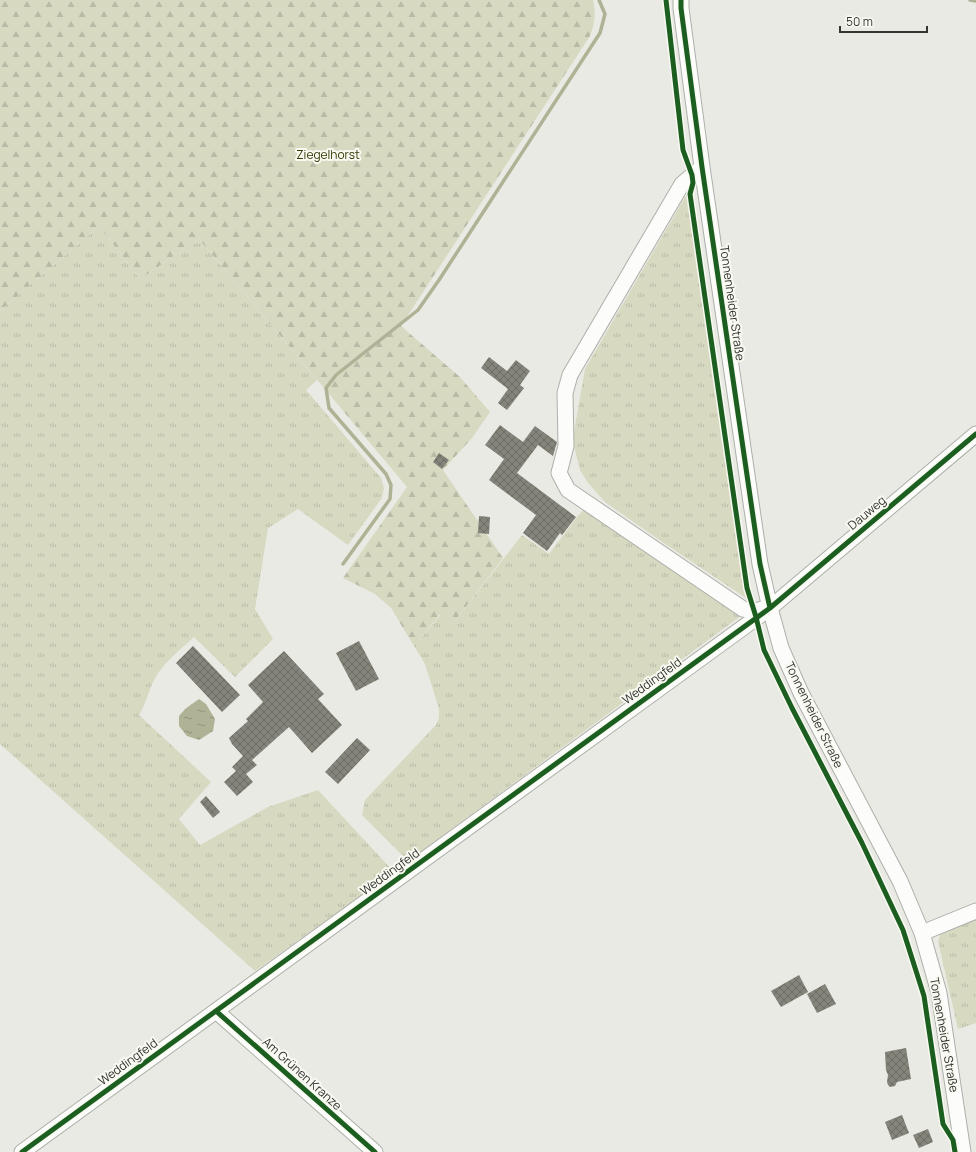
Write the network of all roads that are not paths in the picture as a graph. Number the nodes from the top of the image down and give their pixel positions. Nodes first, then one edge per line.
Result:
1 (681, 0) edge
2 (702, 167) junction
3 (976, 434) edge
4 (770, 608) junction
5 (976, 911) edge
6 (922, 934) junction
7 (216, 1011) junction
8 (22, 1152) edge
9 (375, 1152) edge
10 (964, 1152) edge

1 - 2 street, Tonnenheider Straße
2 - 4 street, Tonnenheider Straße
2 - 4 street
3 - 4 street, Dauweg
4 - 6 street, Tonnenheider Straße
4 - 7 street, Weddingfeld
5 - 6 street
6 - 10 street, Tonnenheider Straße
7 - 8 street, Weddingfeld
7 - 9 street, Am Grünen Kranze

